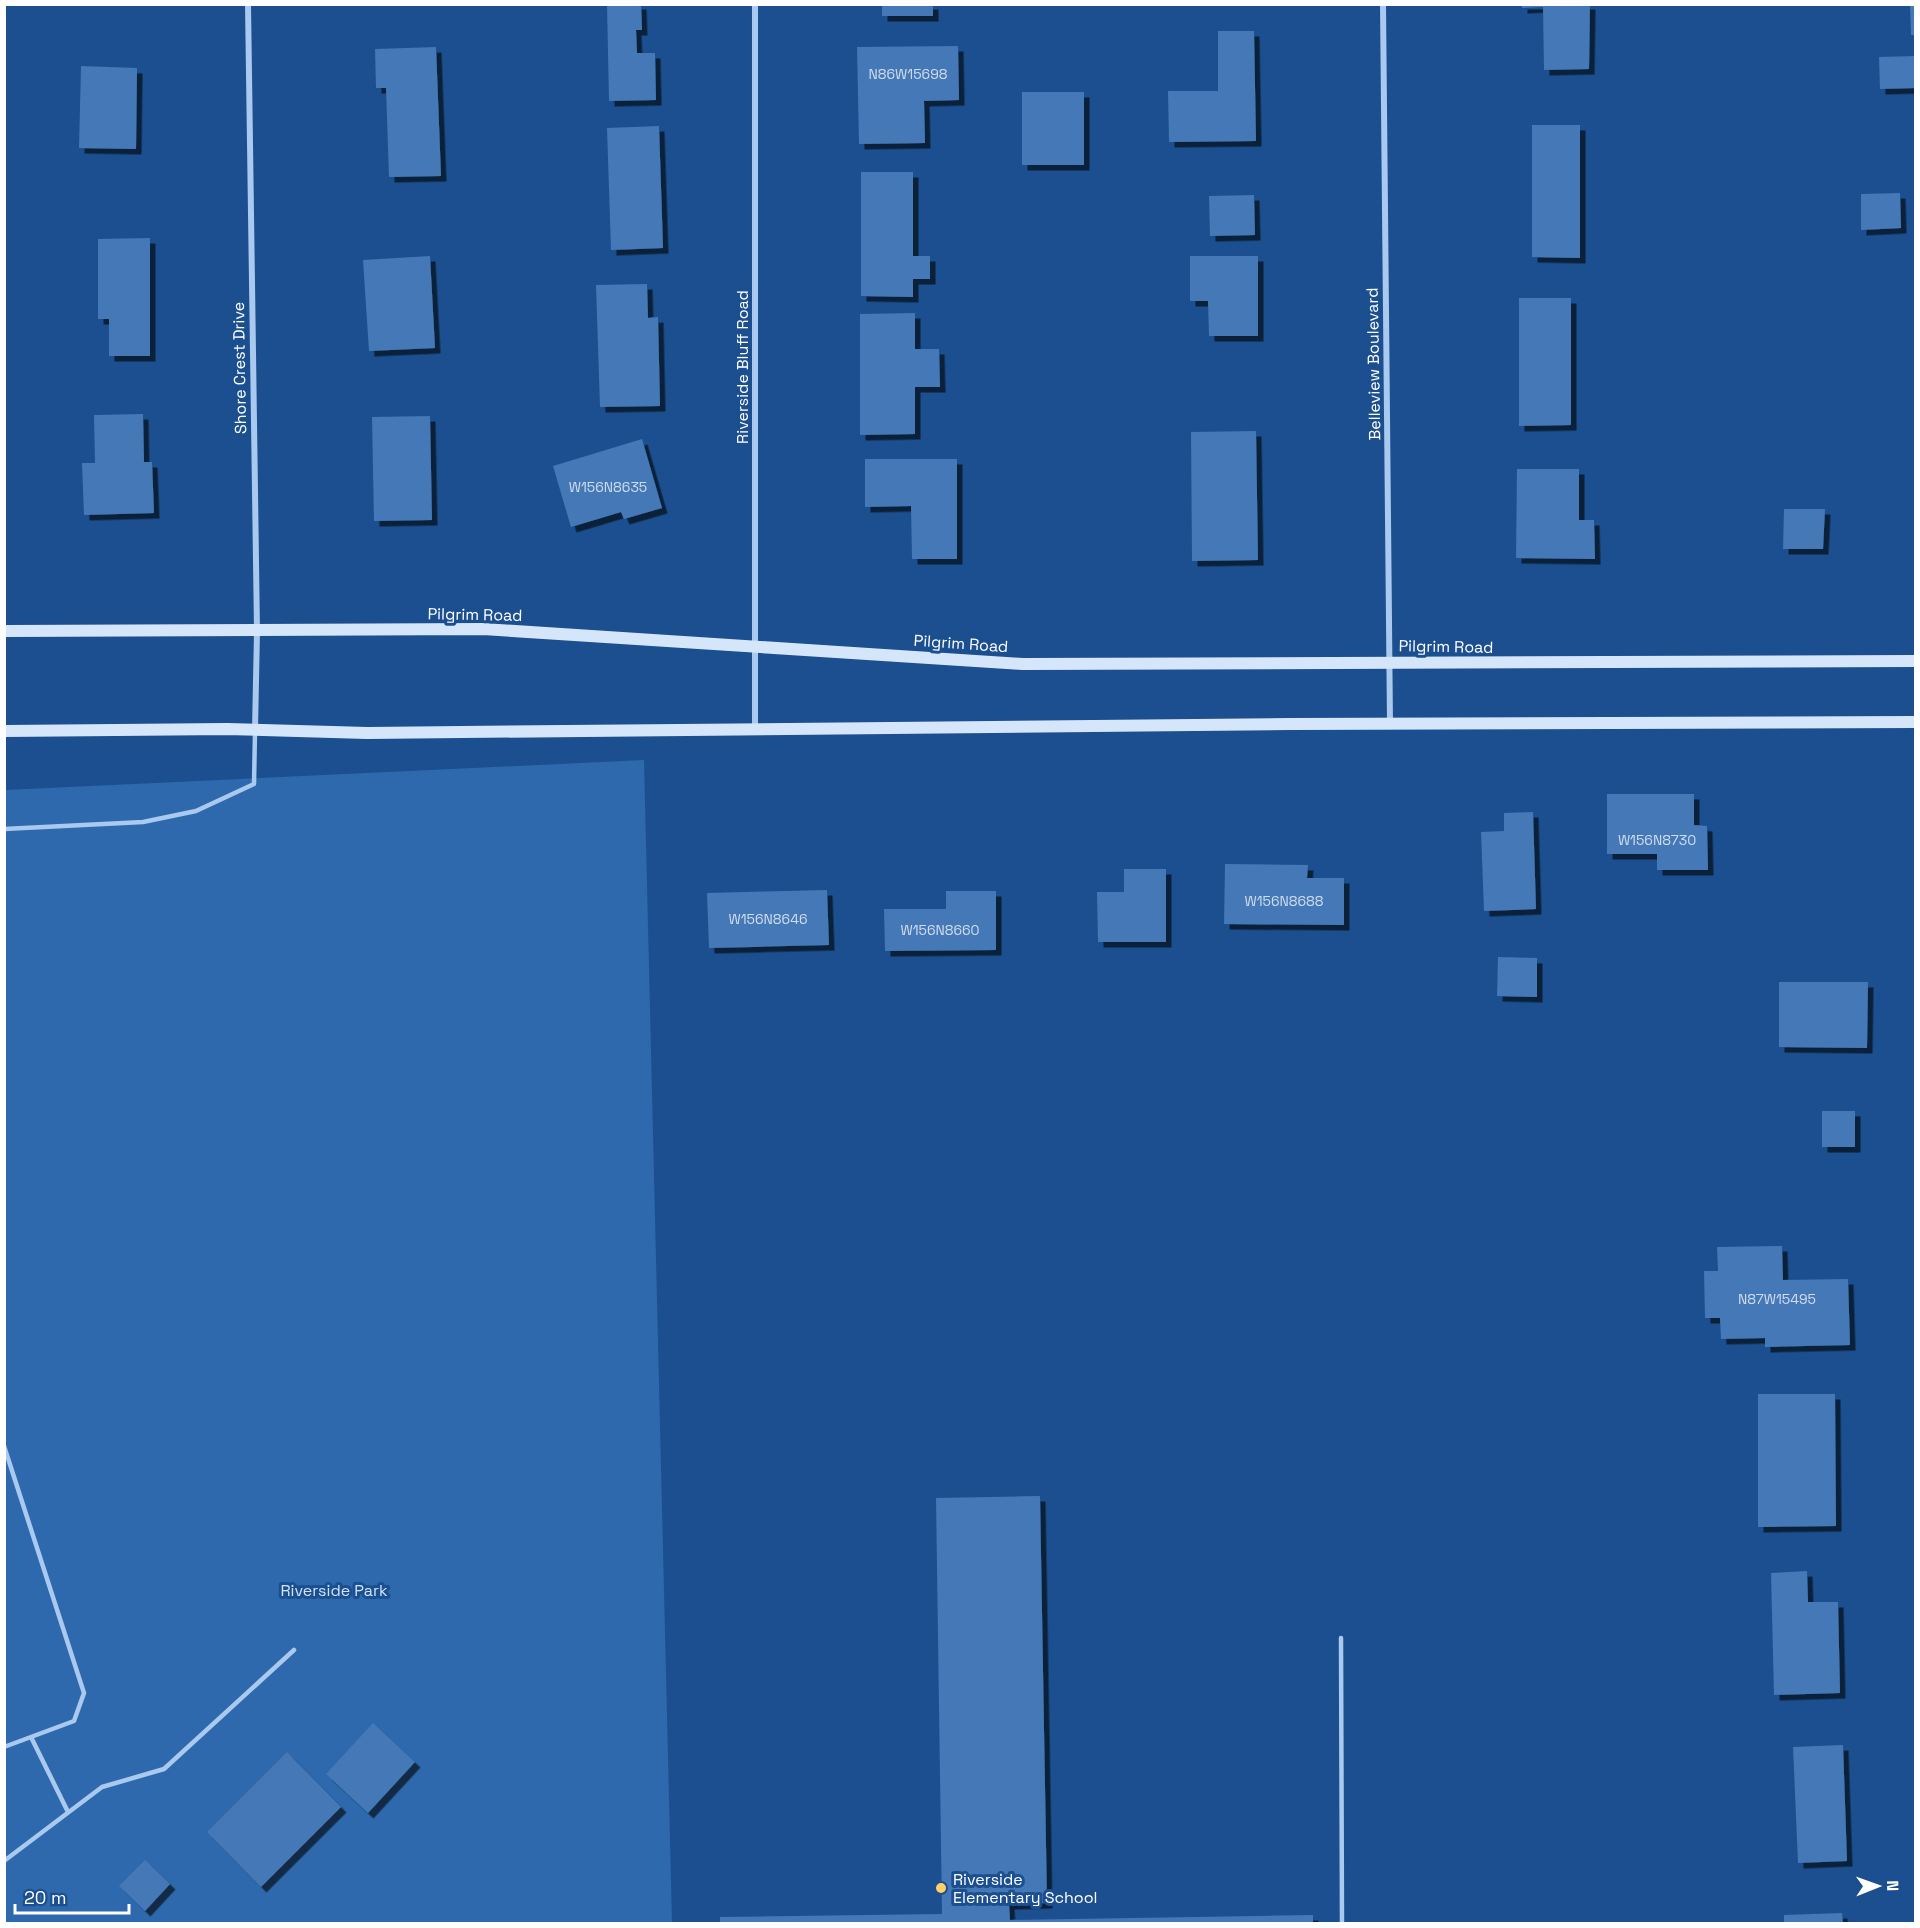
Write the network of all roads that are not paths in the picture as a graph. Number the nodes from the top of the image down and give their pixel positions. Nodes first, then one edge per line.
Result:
1 (248, 4) edge
2 (754, 4) edge
3 (1383, 4) edge
4 (4, 631) edge
5 (256, 631) junction
6 (753, 646) junction
7 (1916, 661) edge
8 (1389, 662) junction
9 (1916, 722) edge
10 (1390, 724) junction
11 (755, 730) junction
12 (4, 731) edge
13 (255, 731) junction
14 (4, 829) edge
15 (4, 1446) edge
16 (1341, 1638) dead end
17 (294, 1650) dead end
18 (31, 1737) junction
19 (4, 1747) edge
20 (68, 1812) junction
21 (4, 1861) edge
22 (1342, 1923) edge

1 - 5 street, Shore Crest Drive
2 - 6 street, Riverside Bluff Road
3 - 8 street, Belleview Boulevard
4 - 5 street, Pilgrim Road
5 - 6 street, Pilgrim Road
5 - 13 street, Shore Crest Drive
6 - 8 street, Pilgrim Road
6 - 11 street, Riverside Bluff Road
7 - 8 street, Pilgrim Road
8 - 10 street, Belleview Boulevard
9 - 10 street
10 - 11 street
11 - 13 street
12 - 13 street
13 - 14 lane
15 - 18 lane
16 - 22 lane
17 - 20 lane
18 - 19 lane
18 - 20 lane
20 - 21 lane

